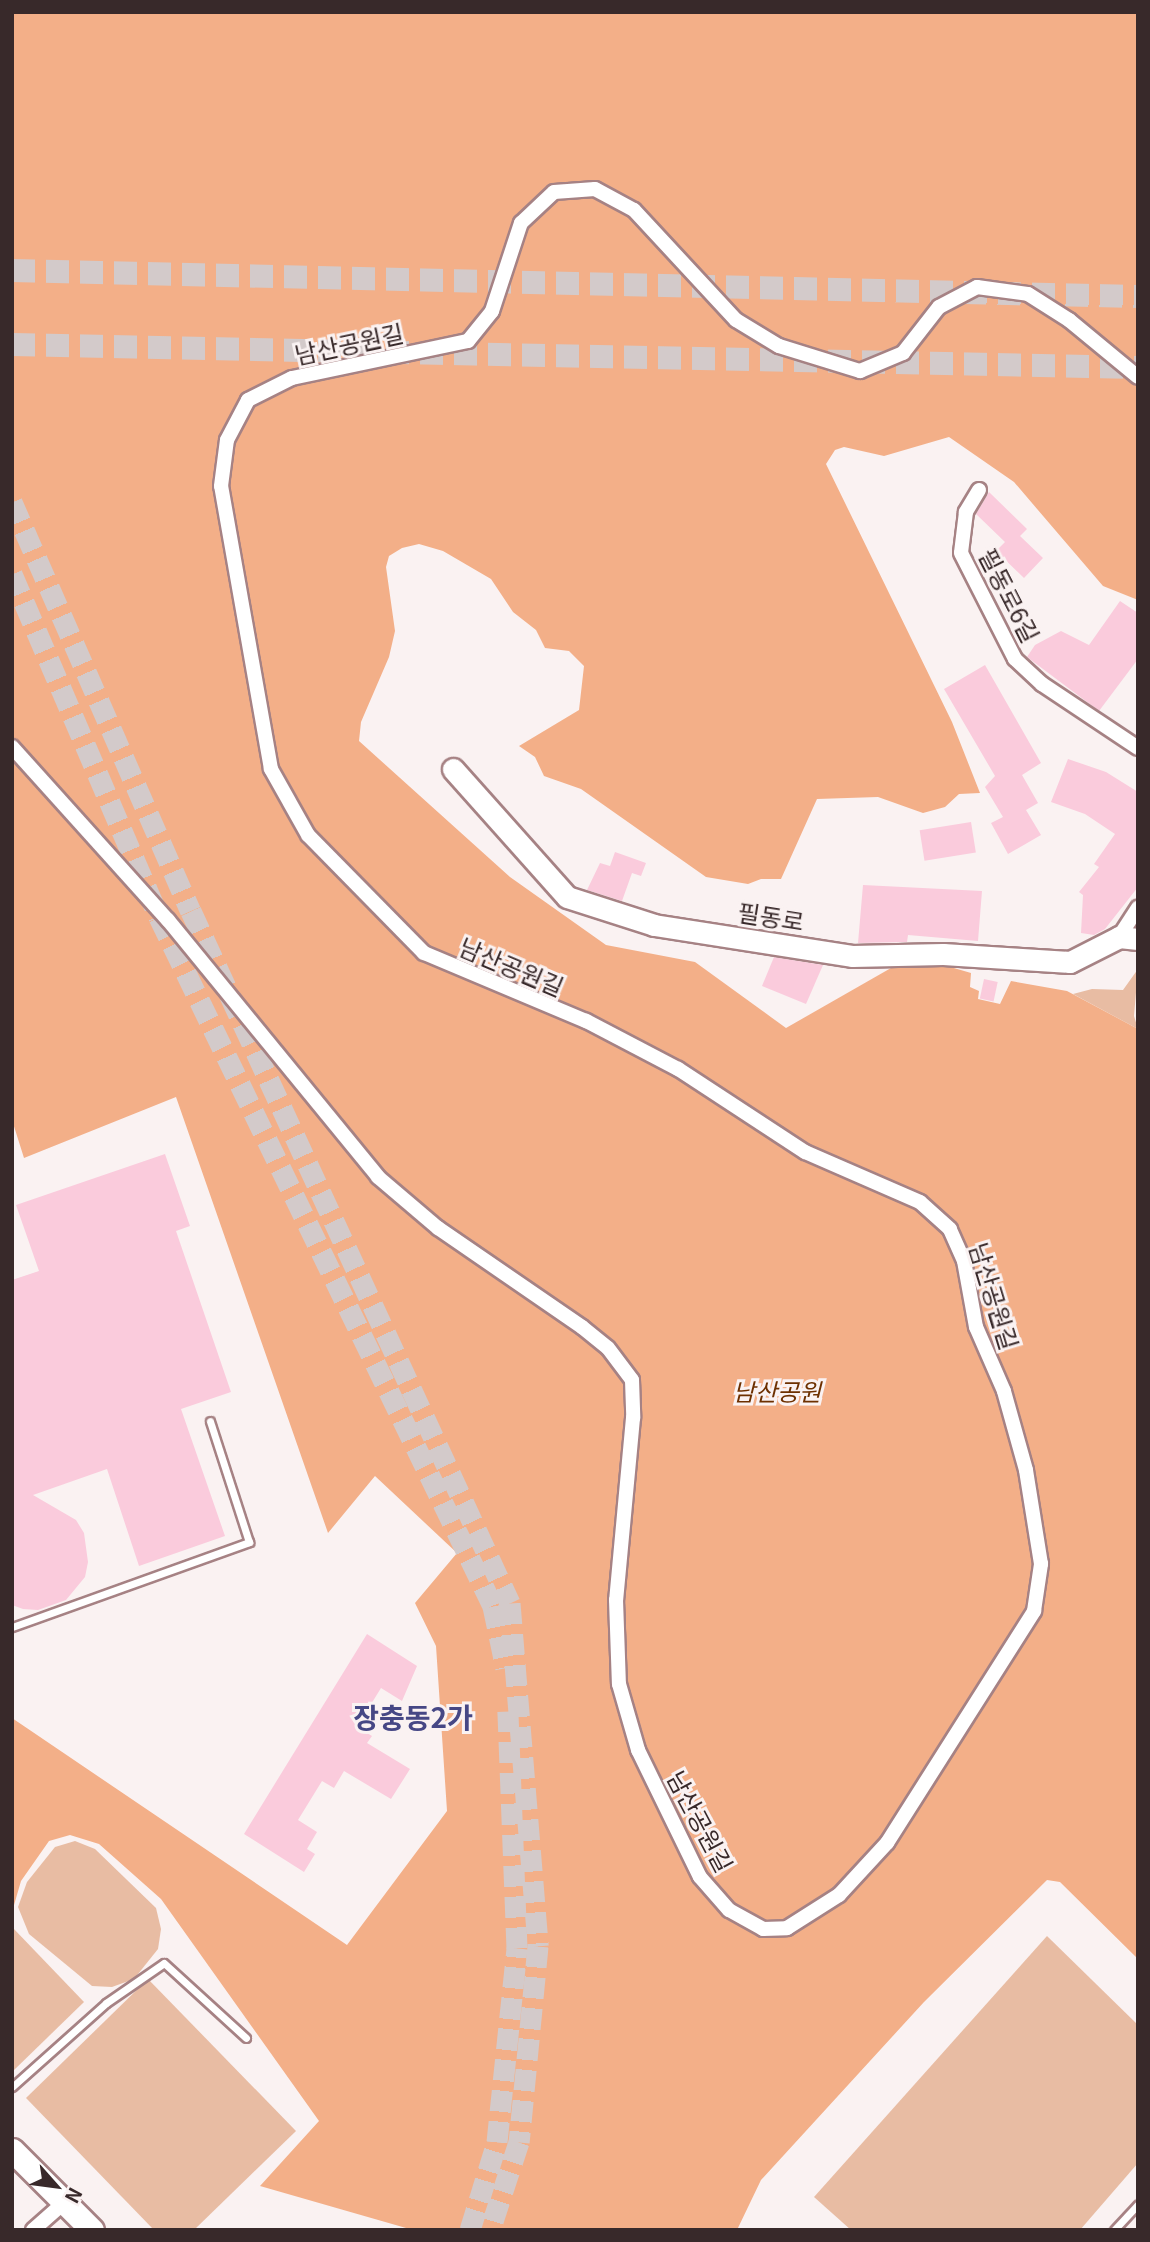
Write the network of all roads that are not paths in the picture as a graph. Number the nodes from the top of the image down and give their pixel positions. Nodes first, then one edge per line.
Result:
1 (1138, 377) edge
2 (979, 489) dead end
3 (12, 747) edge
4 (1138, 748) edge
5 (453, 769) dead end
6 (1138, 908) edge
7 (1128, 938) edge
8 (209, 1421) dead end
9 (12, 1628) edge
10 (246, 2038) dead end
11 (12, 2087) edge
12 (12, 2150) edge
13 (66, 2200) junction
14 (1138, 2204) edge
15 (33, 2230) edge
16 (92, 2230) edge
17 (1114, 2230) edge

1 - 3 street, 남산공원길
2 - 4 street, 필동로6길
5 - 7 street, 필동로
6 - 7 street
8 - 9 lane
10 - 11 lane
12 - 13 main road
13 - 15 street
13 - 16 main road
14 - 17 lane

